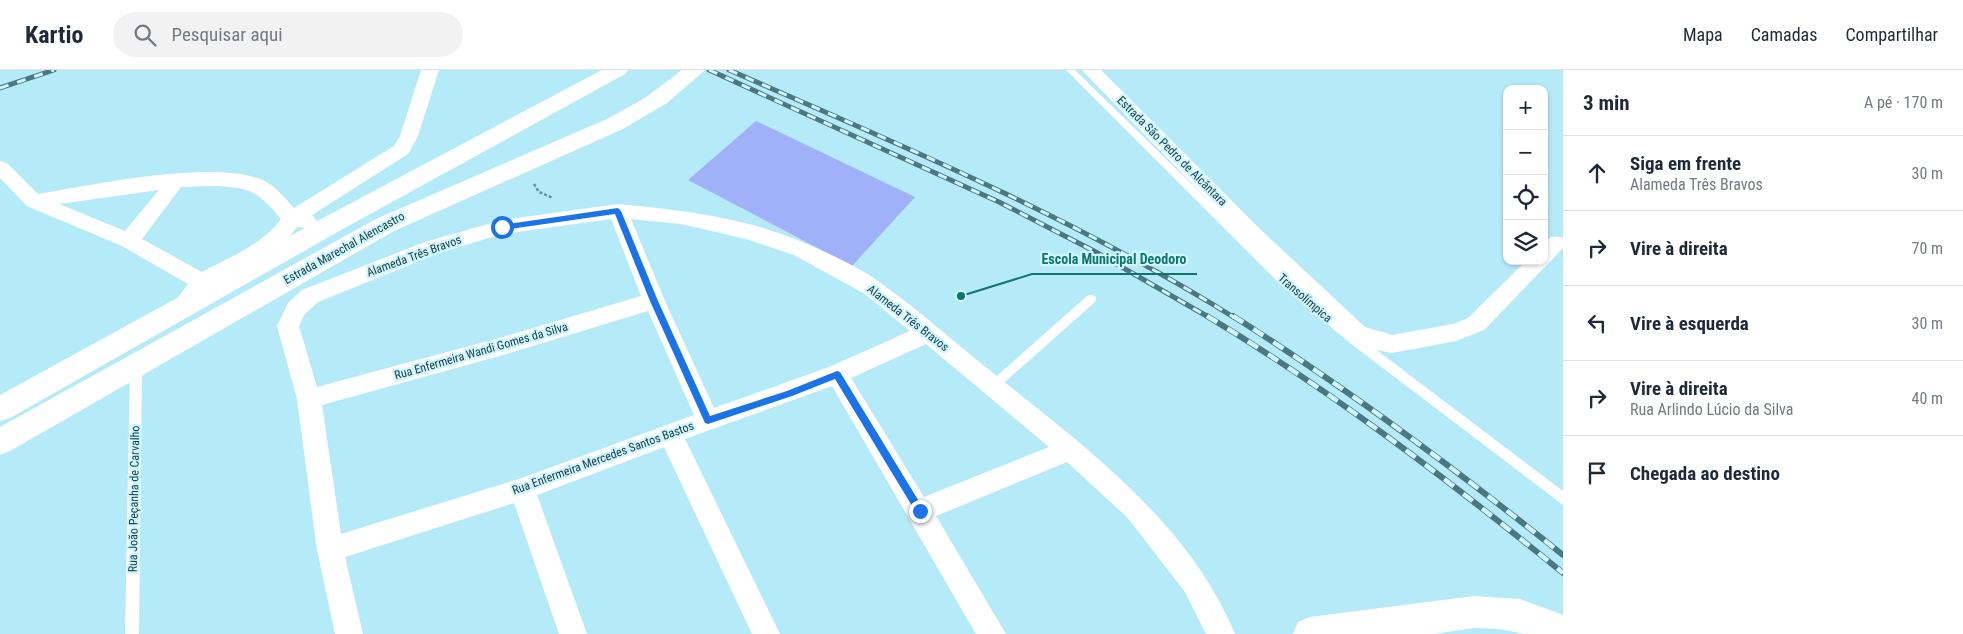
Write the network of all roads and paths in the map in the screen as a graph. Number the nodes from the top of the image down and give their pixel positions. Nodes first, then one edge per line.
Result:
1 (430, 70) edge
2 (695, 70) edge
3 (1070, 70) edge
4 (1091, 70) edge
5 (614, 72) edge
6 (0, 167) edge
7 (531, 180) dead end
8 (175, 182) junction
9 (34, 201) junction
10 (560, 201) dead end
11 (618, 211) junction
12 (292, 219) junction
13 (332, 224) junction
14 (129, 241) junction
15 (1535, 265) edge
16 (202, 282) junction
17 (1091, 299) dead end
18 (654, 301) junction
19 (182, 307) junction
20 (928, 332) junction
21 (136, 365) junction
22 (837, 374) junction
23 (993, 386) junction
24 (309, 399) junction
25 (0, 409) edge
26 (708, 420) junction
27 (671, 435) junction
28 (0, 442) edge
29 (1070, 450) junction
30 (522, 489) junction
31 (1563, 499) edge
32 (920, 511) junction
33 (330, 550) junction
34 (1563, 632) edge
35 (132, 634) edge
36 (349, 634) edge
37 (573, 634) edge
38 (766, 634) edge
39 (992, 634) edge
40 (1220, 634) edge
41 (1310, 634) edge

1 - 12 street, Estrada Marechal Alencastro
2 - 21 main road, Estrada Marechal Alencastro
3 - 31 lane, Transolímpica
4 - 15 street, Estrada São Pedro de Alcântara
5 - 13 main road, Estrada Marechal Alencastro
6 - 9 street
7 - 10 path
8 - 9 street
8 - 12 street
8 - 14 street
9 - 14 street
11 - 18 street
11 - 20 street, Alameda Três Bravos
11 - 24 street, Alameda Três Bravos
12 - 13 street
12 - 16 street, Estrada Marechal Alencastro
13 - 19 main road, Estrada Marechal Alencastro
14 - 16 street
16 - 19 street, Estrada Marechal Alencastro
17 - 23 lane
18 - 24 street, Rua Enfermeira Wandi Gomes da Silva
18 - 26 street
19 - 25 main road, Estrada Marechal Alencastro
20 - 22 street, Rua Enfermeira Mercedes Santos Bastos
20 - 23 street, Alameda Três Bravos
21 - 28 main road, Estrada Marechal Alencastro
21 - 35 lane, Rua João Peçanha de Carvalho
22 - 26 street, Rua Enfermeira Mercedes Santos Bastos
22 - 32 street
23 - 29 street, Alameda Três Bravos
24 - 33 street, Alameda Três Bravos
26 - 27 street, Rua Enfermeira Mercedes Santos Bastos
27 - 30 street, Rua Enfermeira Mercedes Santos Bastos
27 - 38 street
29 - 32 street
29 - 40 street, Alameda Três Bravos
30 - 33 street, Rua Enfermeira Mercedes Santos Bastos
30 - 37 street
32 - 39 street
33 - 36 street, Alameda Três Bravos
34 - 41 main road

